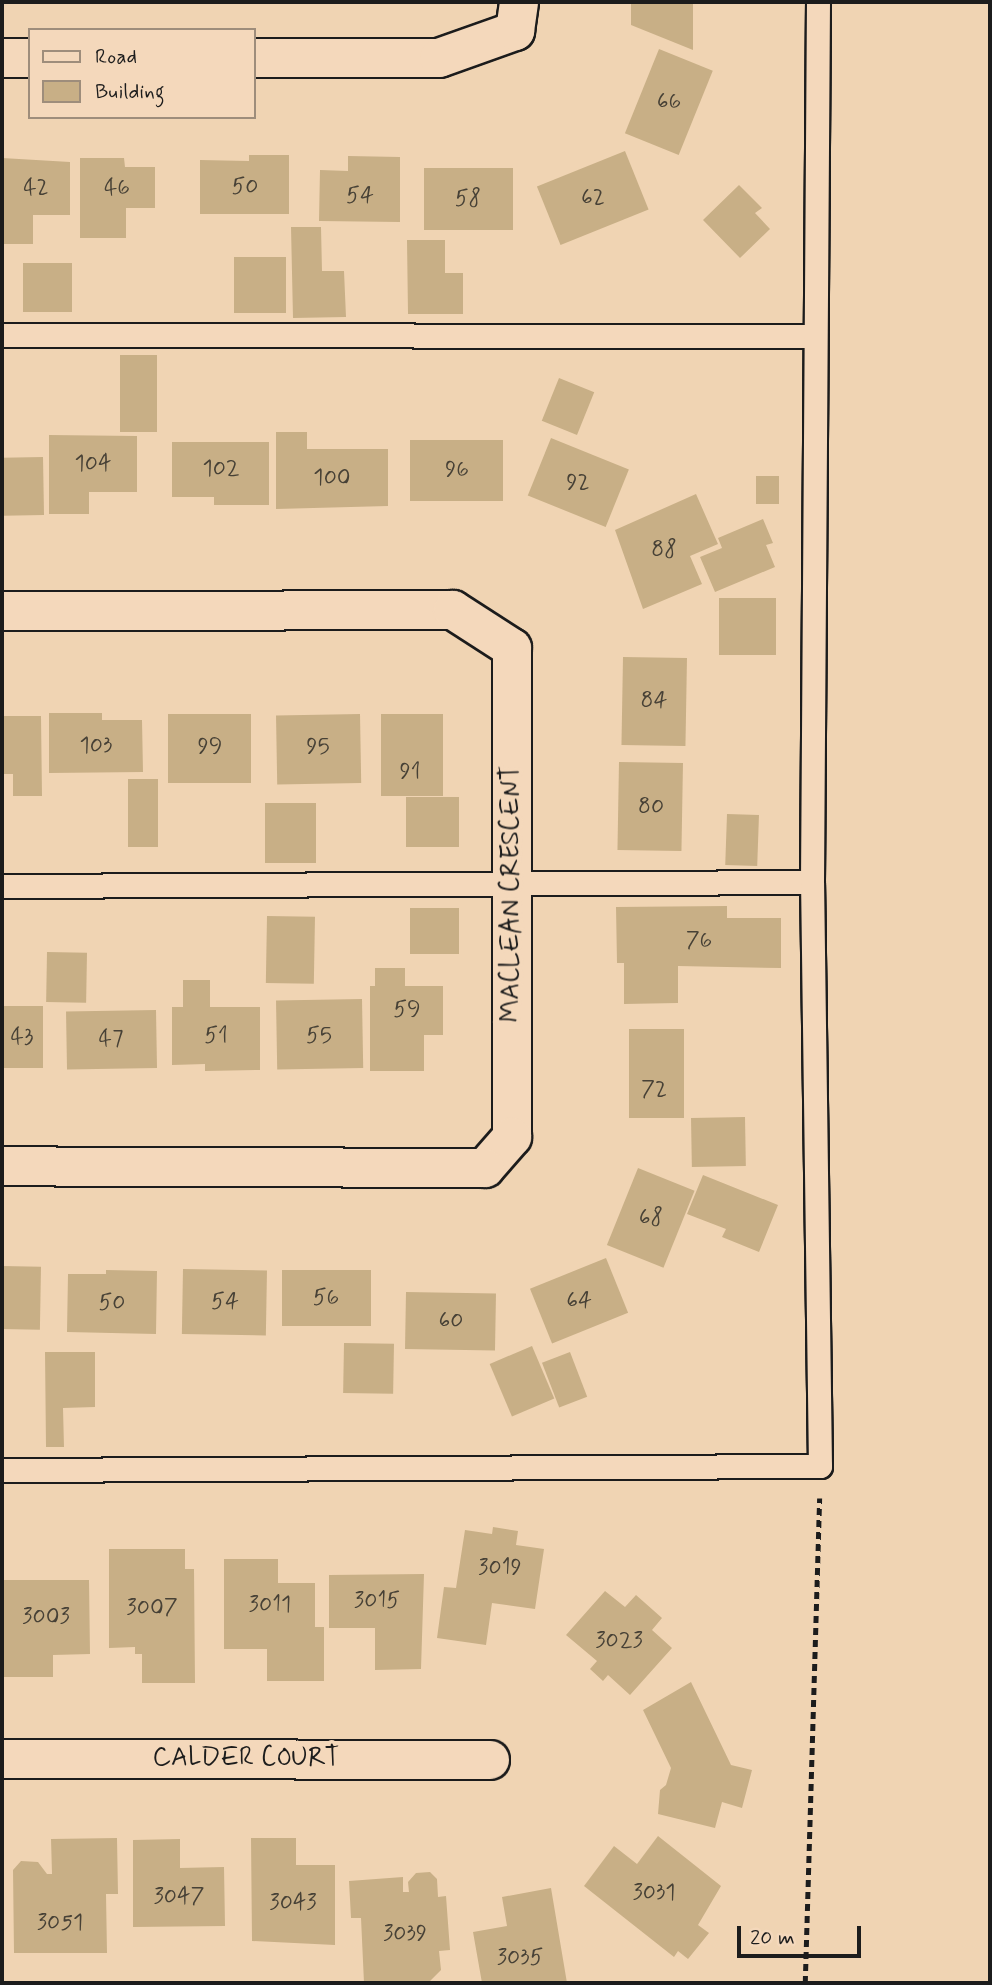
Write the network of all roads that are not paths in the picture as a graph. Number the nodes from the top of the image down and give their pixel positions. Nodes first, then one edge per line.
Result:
1 (519, 2) edge
2 (818, 2) edge
3 (2, 58) edge
4 (28, 58) edge
5 (256, 58) edge
6 (2, 335) edge
7 (814, 336) junction
8 (2, 611) edge
9 (812, 882) junction
10 (511, 885) junction
11 (2, 886) edge
12 (2, 1166) edge
13 (2, 1470) edge
14 (2, 1759) edge
15 (490, 1759) dead end

1 - 5 street
2 - 7 lane
3 - 4 street
6 - 7 lane
7 - 9 lane
8 - 10 street, MACLEAN CRESCENT
9 - 10 lane
9 - 13 lane
10 - 11 lane
10 - 12 street, MACLEAN CRESCENT
14 - 15 street, CALDER COURT

